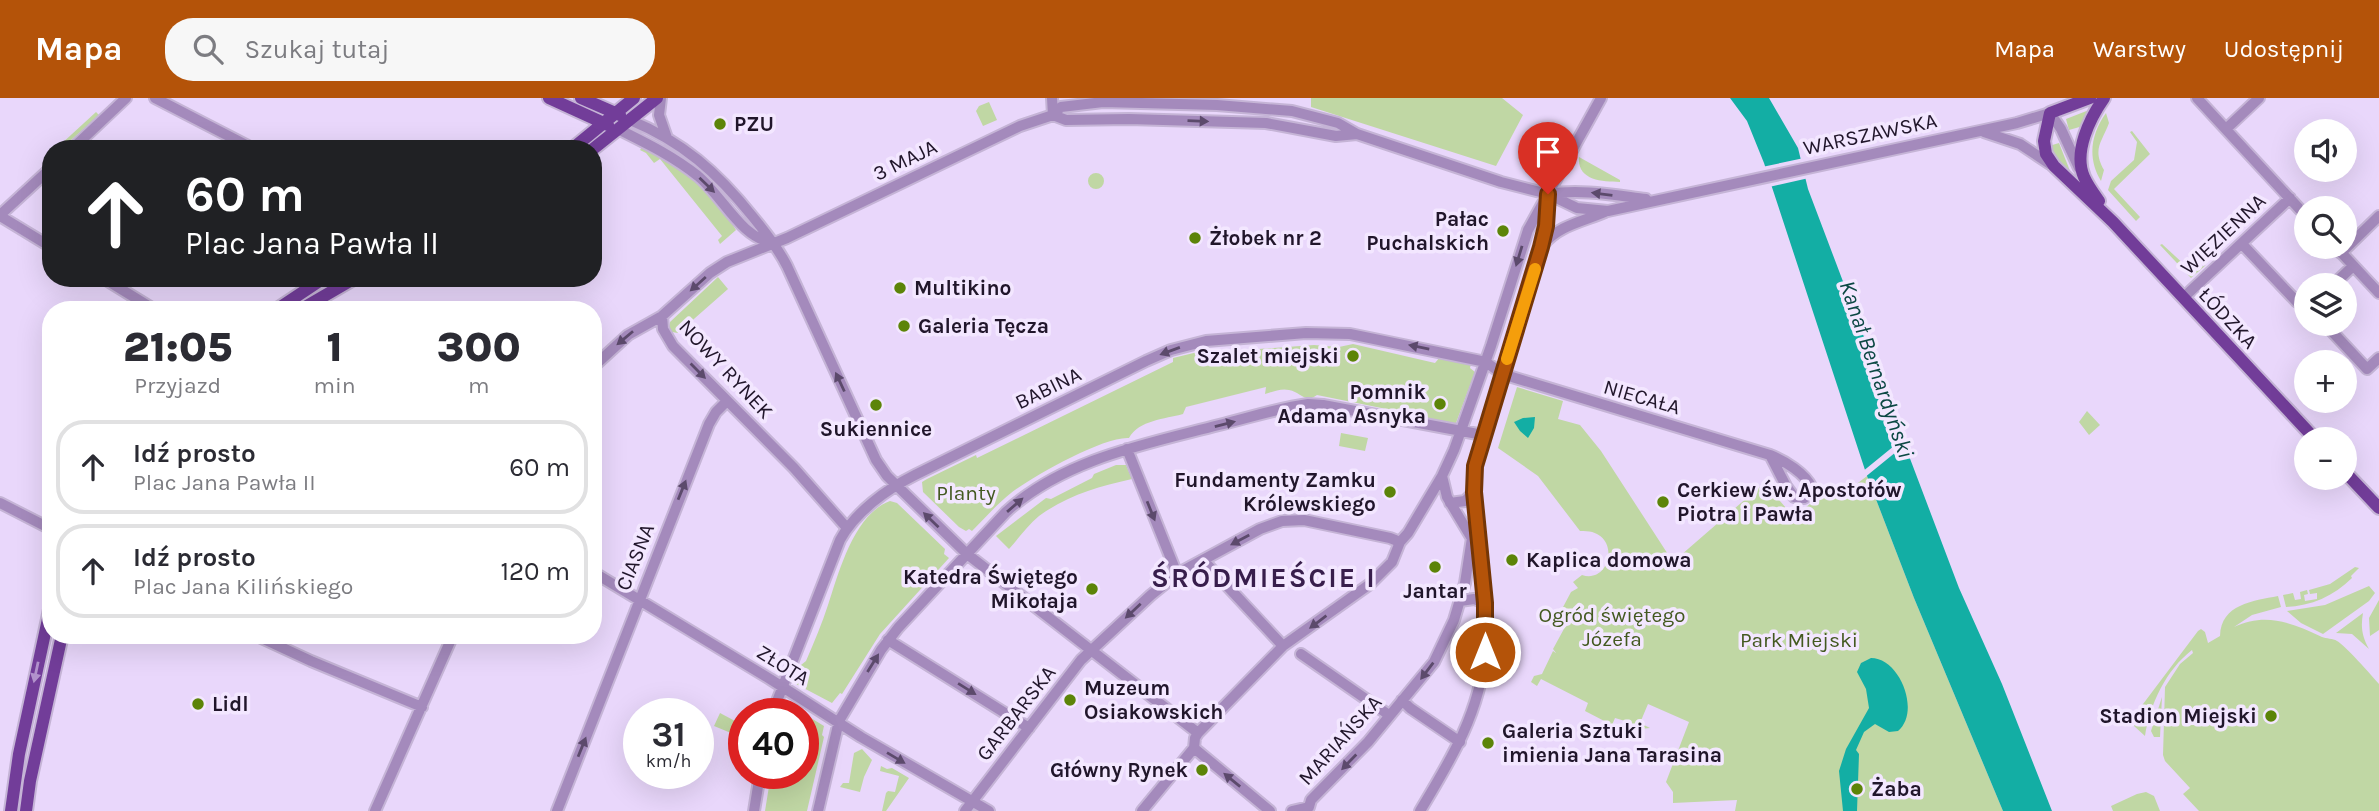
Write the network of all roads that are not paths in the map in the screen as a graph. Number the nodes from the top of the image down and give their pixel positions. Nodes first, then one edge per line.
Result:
1 (126, 98) edge
2 (155, 98) edge
3 (549, 98) edge
4 (581, 98) edge
5 (634, 98) edge
6 (659, 98) edge
7 (1052, 98) edge
8 (1601, 98) edge
9 (2090, 98) edge
10 (2104, 98) edge
11 (2197, 98) edge
12 (2259, 98) edge
13 (615, 113) junction
14 (2050, 113) junction
15 (1053, 115) junction
16 (630, 120) junction
17 (603, 123) junction
18 (2226, 128) junction
19 (618, 130) junction
20 (1977, 131) junction
21 (1357, 134) junction
22 (667, 138) junction
23 (82, 140) edge
24 (237, 140) edge
25 (583, 140) edge
26 (602, 142) edge
27 (2054, 166) junction
28 (2083, 175) junction
29 (42, 177) edge
30 (1548, 194) junction
31 (2290, 198) junction
32 (1657, 201) junction
33 (2294, 202) edge
34 (1608, 211) junction
35 (0, 216) edge
36 (2379, 216) edge
37 (2113, 222) junction
38 (745, 231) junction
39 (2357, 235) edge
40 (42, 242) edge
41 (774, 243) junction
42 (2242, 244) junction
43 (1541, 247) junction
44 (739, 257) junction
45 (2347, 259) edge
46 (2353, 266) junction
47 (2346, 273) edge
48 (118, 287) edge
49 (310, 287) edge
50 (340, 287) edge
51 (2379, 293) edge
52 (2183, 298) junction
53 (2294, 299) edge
54 (140, 301) edge
55 (290, 301) edge
56 (315, 301) edge
57 (662, 316) junction
58 (2336, 336) edge
59 (2379, 358) edge
60 (602, 359) edge
61 (1486, 362) junction
62 (1502, 374) junction
63 (727, 401) junction
64 (2304, 427) edge
65 (1460, 432) junction
66 (1483, 435) junction
67 (1127, 449) junction
68 (1770, 455) dead end
69 (1442, 476) junction
70 (2357, 484) edge
71 (896, 485) junction
72 (1474, 492) junction
73 (0, 503) edge
74 (1450, 503) junction
75 (2379, 508) edge
76 (42, 525) edge
77 (847, 528) junction
78 (1472, 538) junction
79 (1399, 542) junction
80 (967, 554) junction
81 (1480, 554) junction
82 (1203, 560) junction
83 (1177, 574) junction
84 (602, 578) edge
85 (638, 600) junction
86 (1460, 601) junction
87 (1485, 603) junction
88 (888, 640) junction
89 (43, 644) edge
90 (60, 644) edge
91 (274, 644) edge
92 (449, 644) edge
93 (1283, 646) junction
94 (1092, 651) junction
95 (1301, 654) dead end
96 (783, 687) junction
97 (779, 698) edge
98 (1402, 700) junction
99 (422, 706) junction
100 (1389, 715) junction
101 (839, 721) junction
102 (1029, 728) junction
103 (1198, 733) junction
104 (1460, 742) junction
105 (1194, 748) junction
106 (758, 789) edge
107 (972, 801) junction
108 (1310, 809) edge
109 (11, 811) edge
110 (26, 811) edge
111 (375, 811) edge
112 (557, 811) edge
113 (754, 811) edge
114 (818, 811) edge
115 (965, 811) edge
116 (989, 811) edge
117 (1142, 811) edge
118 (1270, 811) edge
119 (1292, 811) edge
120 (1420, 811) edge

1 - 23 street
2 - 24 street
3 - 17 main road
4 - 13 main road
5 - 13 main road
6 - 16 main road
6 - 22 street
7 - 15 street
8 - 30 street
9 - 14 main road, WARSZAWSKA
10 - 28 main road
11 - 18 street
12 - 18 street
13 - 16 main road
13 - 17 main road
14 - 20 street, WARSZAWSKA
14 - 27 main road
14 - 28 street
15 -> 21 street, 3 MAJA
15 - 21 street, 3 MAJA
15 - 41 street, 3 MAJA
16 - 19 main road
16 - 22 street
17 - 19 main road
17 - 25 main road
18 - 31 street
19 - 26 main road
19 -> 38 street
20 - 27 street
20 - 32 street, WARSZAWSKA
21 - 30 street, 3 MAJA
22 - 41 street
27 - 37 main road, ŁÓDZKA
28 - 37 main road, ŁÓDZKA
29 - 35 street
32 -> 30 street, WARSZAWSKA
30 - 34 street, WARSZAWSKA
30 - 43 street
30 -> 61 street
31 - 33 street
31 - 42 street, WIĘZIENNA
32 - 34 street, WARSZAWSKA
34 - 43 street
35 - 40 street
36 - 39 street
37 - 52 main road, ŁÓDZKA
38 - 41 street
38 - 44 street
41 - 44 street, NOWY RYNEK
71 -> 41 street
42 - 52 street, WIĘZIENNA
42 - 53 street
43 - 62 street
44 -> 57 street, NOWY RYNEK
45 - 46 street
46 - 47 street
46 - 51 street
48 - 54 street
49 - 55 main road
50 - 56 main road
52 - 64 main road, ŁÓDZKA
57 -> 60 street
57 -> 63 street, NOWY RYNEK
58 - 59 street
61 - 62 street
61 - 65 street
61 -> 71 street, BABINA
62 - 66 street
62 - 68 street, NIECAŁA
63 - 77 street, NOWY RYNEK
85 -> 63 street, CIASNA
65 - 66 street
67 -> 65 street
65 - 69 street
66 - 72 street
80 -> 67 street
67 -> 83 street
69 - 74 street
69 - 79 street
70 - 75 main road
71 - 77 street, BABINA
80 -> 71 street
72 - 74 street
72 - 81 street
73 - 76 street
74 - 78 street
77 - 96 street, BABINA
78 - 81 street
78 - 86 street, MARIAŃSKA
79 -> 82 street, GARBARSKA
79 -> 93 street
80 - 88 street
80 - 94 street
81 - 87 street
82 - 83 street, GARBARSKA
82 - 93 street
83 -> 94 street, GARBARSKA
84 - 85 street, ZŁOTA
85 - 96 street, ZŁOTA
112 -> 85 street, CIASNA
86 - 87 street
86 -> 98 street, MARIAŃSKA
87 - 104 street
101 -> 88 street
88 -> 102 street
89 -> 109 main road
90 - 110 main road
91 - 99 street
92 - 99 street
93 - 103 street
94 - 102 street, GARBARSKA
94 - 103 street
95 - 100 street
96 - 97 street, BABINA
96 - 101 street, ZŁOTA
98 - 100 street, MARIAŃSKA
98 - 104 street
99 - 111 street
100 -> 108 street, MARIAŃSKA
101 -> 107 street, ZŁOTA
101 - 114 street
102 - 107 street, GARBARSKA
103 - 105 street
104 - 120 street
105 - 117 street
118 -> 105 street
106 - 113 street
107 - 115 street, GARBARSKA
107 - 116 street, ZŁOTA
108 - 119 street

